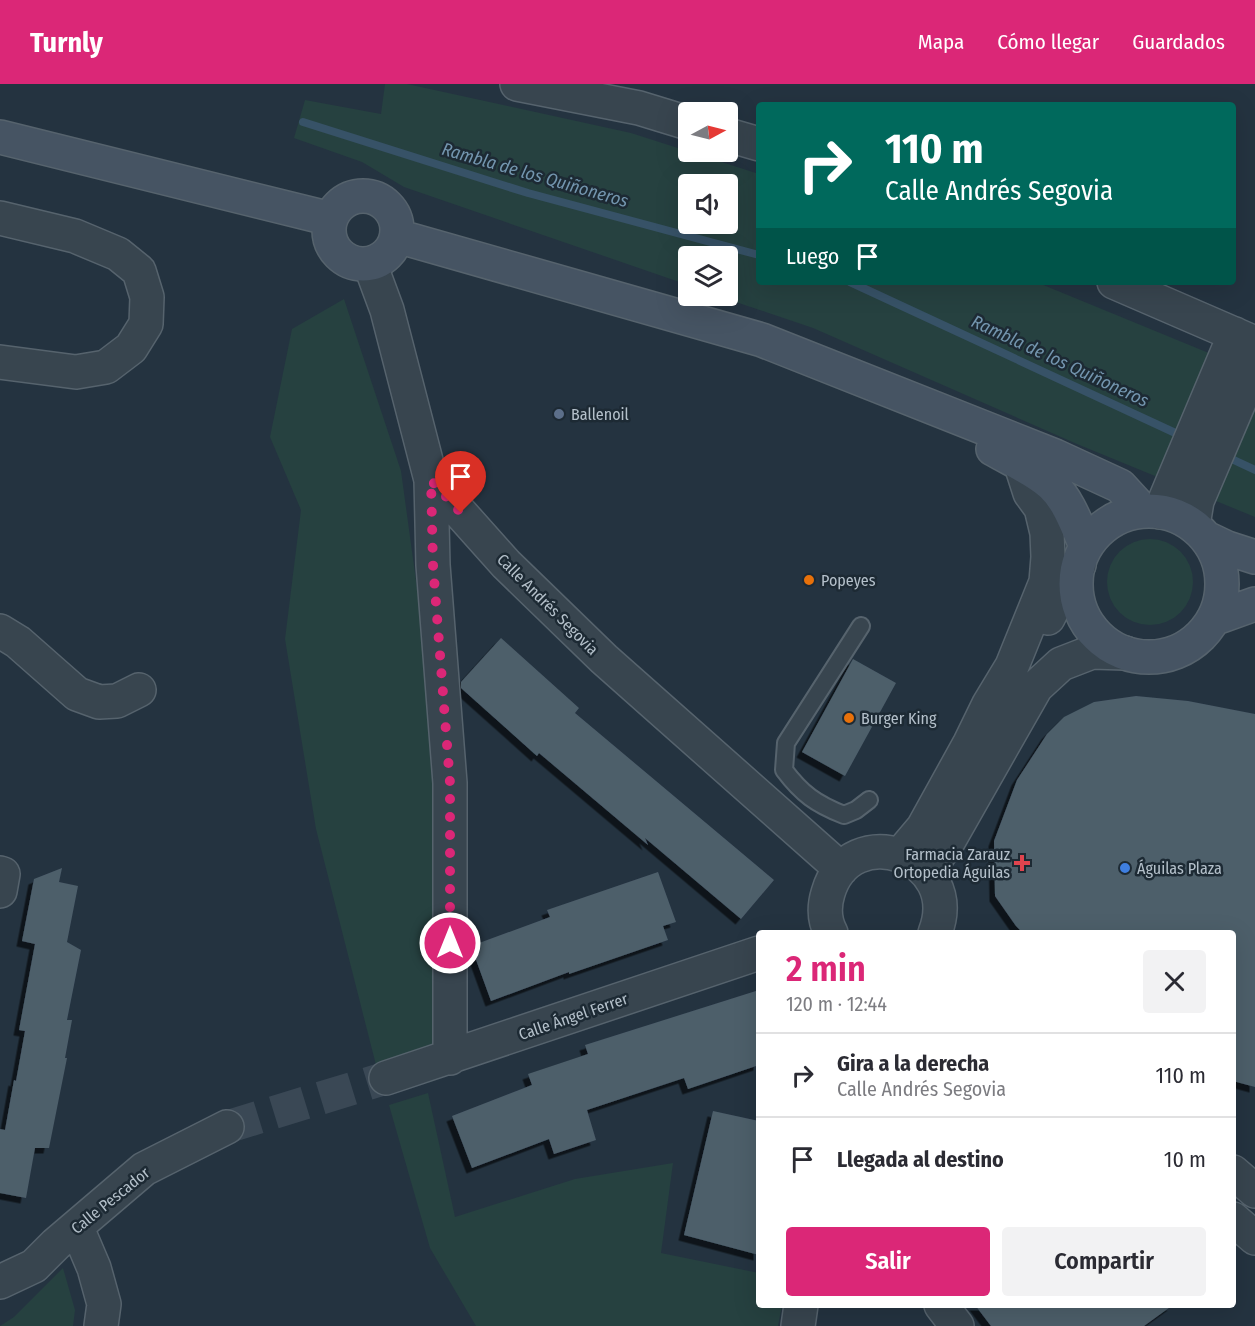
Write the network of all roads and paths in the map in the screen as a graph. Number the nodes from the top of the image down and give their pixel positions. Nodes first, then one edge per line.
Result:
1 (517, 84) edge
2 (643, 96) edge
3 (678, 117) edge
4 (0, 137) edge
5 (738, 138) edge
6 (756, 143) edge
7 (0, 218) edge
8 (331, 219) junction
9 (397, 236) junction
10 (370, 264) junction
11 (1121, 285) edge
12 (1245, 338) edge
13 (0, 362) edge
14 (1255, 364) edge
15 (903, 396) junction
16 (1201, 454) junction
17 (1022, 465) junction
18 (431, 480) junction
19 (1151, 511) junction
20 (1199, 532) junction
21 (1082, 556) junction
22 (1255, 557) edge
23 (1255, 604) edge
24 (1213, 619) junction
25 (861, 626) dead end
26 (0, 632) edge
27 (1125, 653) junction
28 (1012, 666) junction
29 (139, 690) dead end
30 (869, 800) dead end
31 (914, 863) junction
32 (841, 869) junction
33 (0, 873) edge
34 (0, 891) edge
35 (945, 927) edge
36 (826, 930) edge
37 (756, 954) edge
38 (450, 1058) junction
39 (386, 1078) tunnel mouth
40 (227, 1127) tunnel mouth
41 (1236, 1175) edge
42 (1255, 1191) edge
43 (1236, 1222) edge
44 (76, 1228) junction
45 (1255, 1238) edge
46 (0, 1282) edge
47 (801, 1308) edge
48 (943, 1308) edge
49 (101, 1326) edge
50 (798, 1326) edge
51 (957, 1326) edge

1 - 2 street
2 - 3 street
4 - 8 main road
5 - 6 street
7 - 13 street
8 - 9 main road
8 - 10 main road
9 - 10 main road
9 - 15 main road
10 - 18 street, Calle Andrés Segovia
11 - 12 street
12 - 16 street
14 - 16 street
15 - 17 main road
15 - 19 main road
16 - 19 street
16 - 20 street
17 - 21 main road
17 - 28 street
18 - 32 street, Calle Andrés Segovia
18 - 38 street
19 - 20 main road
19 - 21 main road
20 - 22 main road
20 - 24 main road
21 - 27 main road
21 - 28 street
23 - 24 main road
24 - 27 main road
25 - 30 lane
26 - 29 street
27 - 31 street
28 - 31 street
31 - 32 street
31 - 35 street
32 - 36 street
33 - 34 street
37 - 38 street, Calle Ángel Ferrer
38 - 39 street, Calle Ángel Ferrer
40 - 44 street, Calle Pescador
41 - 42 street
43 - 45 street
44 - 46 street, Calle Pescador
44 - 49 street
47 - 50 street
48 - 51 street

